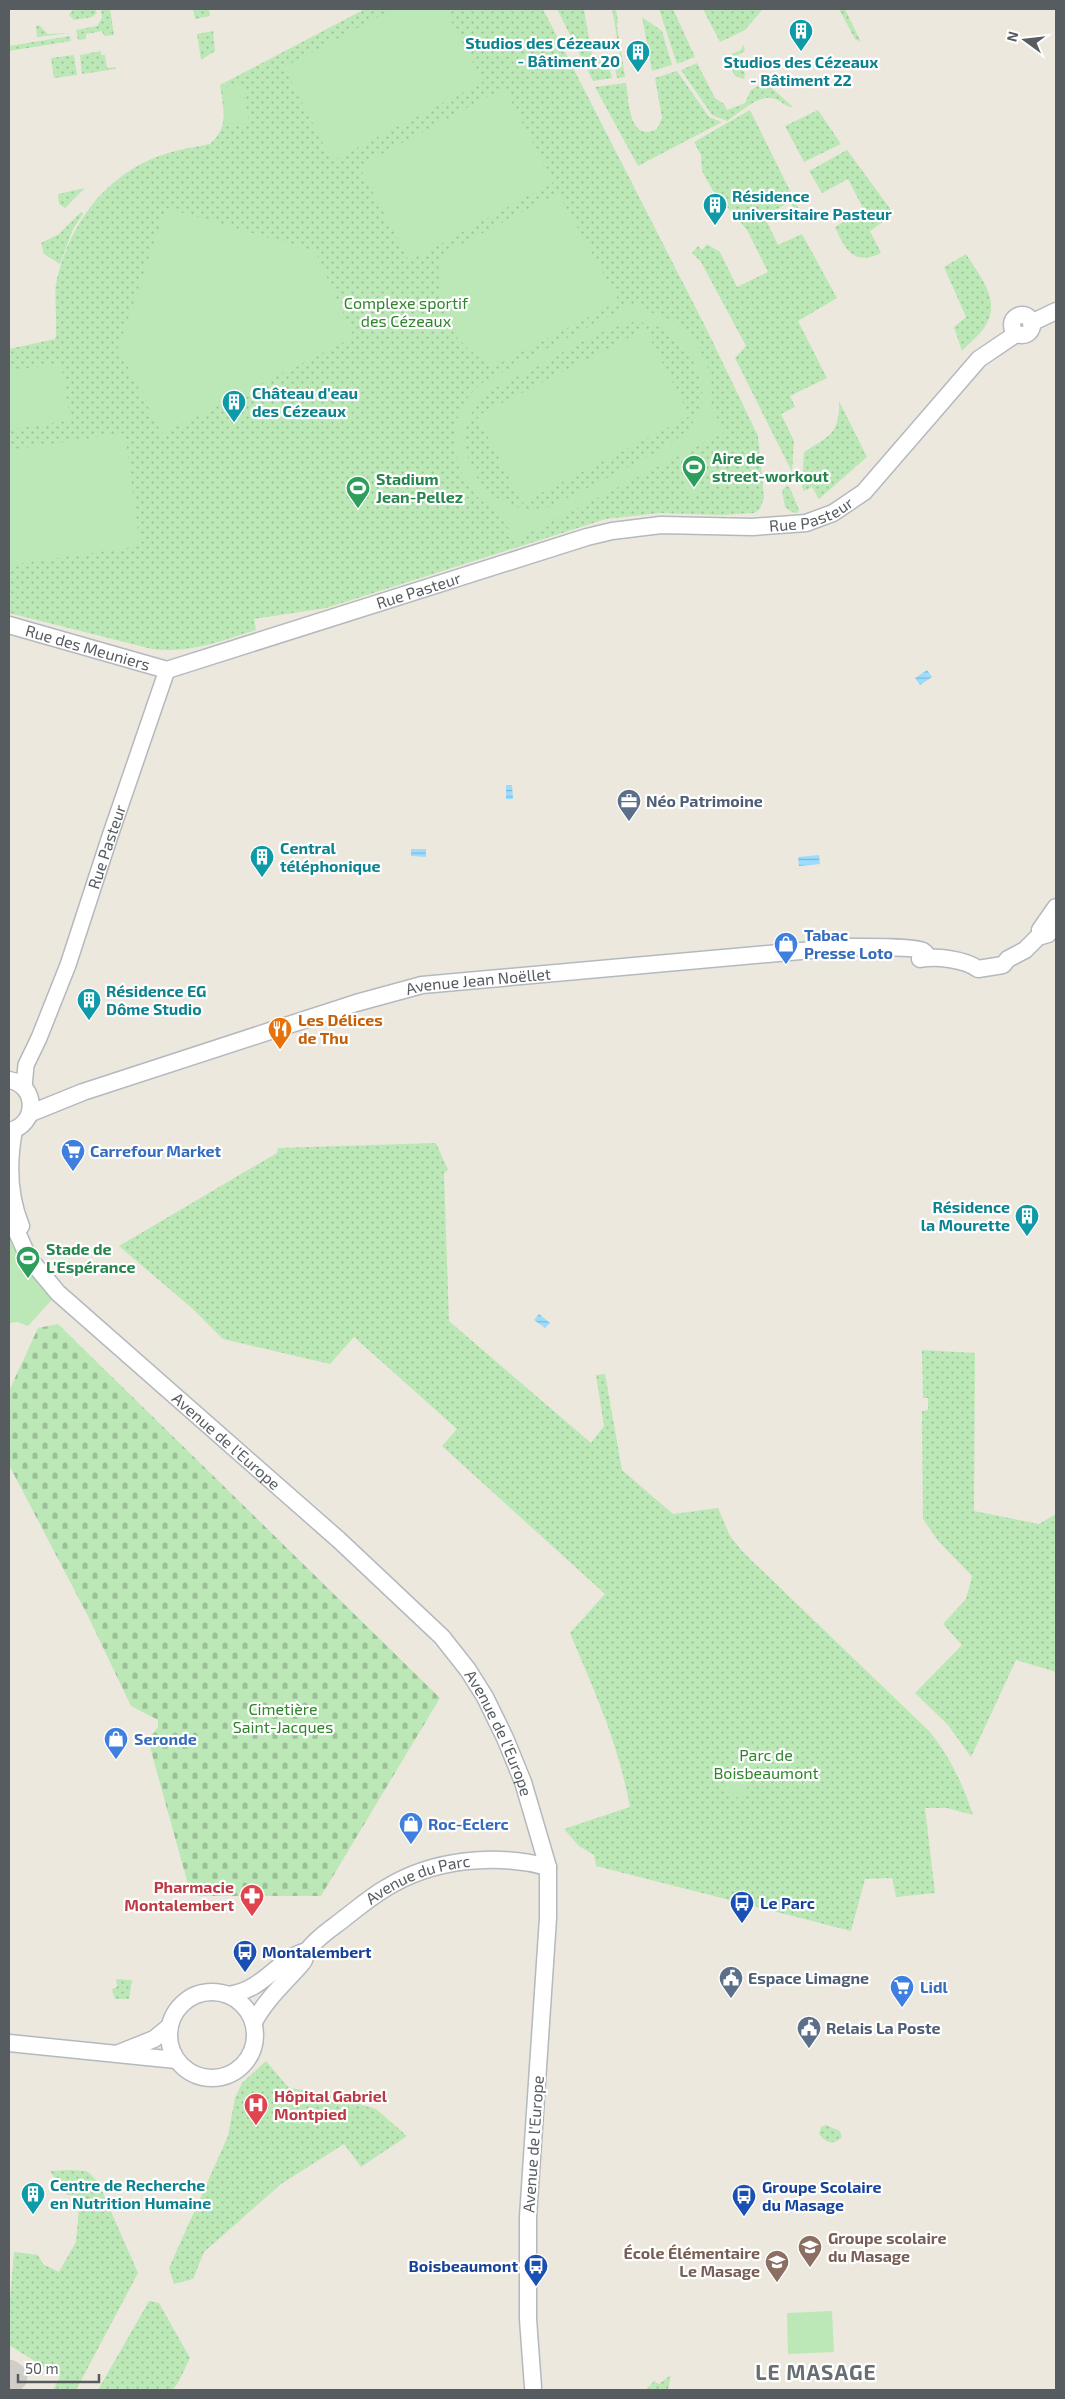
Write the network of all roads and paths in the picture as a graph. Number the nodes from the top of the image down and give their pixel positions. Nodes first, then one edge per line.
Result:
1 (1056, 311) edge
2 (9, 625) edge
3 (167, 670) junction
4 (1056, 907) edge
5 (1056, 922) edge
6 (1038, 938) junction
7 (26, 1066) junction
8 (9, 1080) edge
9 (28, 1099) junction
10 (12, 1130) edge
11 (9, 1214) edge
12 (37, 1266) junction
13 (548, 1867) junction
14 (307, 1951) junction
15 (228, 1995) junction
16 (254, 2022) junction
17 (170, 2026) junction
18 (9, 2043) edge
19 (119, 2053) junction
20 (176, 2060) junction
21 (534, 2389) edge

1 - 3 main road, Rue Pasteur
2 - 3 main road, Rue des Meuniers
3 - 7 street, Rue Pasteur
4 - 6 main road, Avenue Jean Noëllet
5 - 6 main road, Avenue Jean Noëllet
6 - 9 main road, Avenue Jean Noëllet
7 - 8 street
7 - 9 street, Rue Pasteur
8 - 9 main road
9 - 10 main road
10 - 12 main road, Avenue de l'Europe
11 - 12 main road, Avenue de l'Europe
12 - 13 main road, Avenue de l'Europe
13 - 14 main road, Avenue du Parc
13 - 21 main road, Avenue de l'Europe
14 - 15 main road, Avenue du Parc
14 - 16 main road, Avenue du Parc
15 - 16 main road
15 - 17 main road
16 - 20 main road
17 - 19 main road
17 - 20 main road
18 - 19 main road
19 - 20 main road

